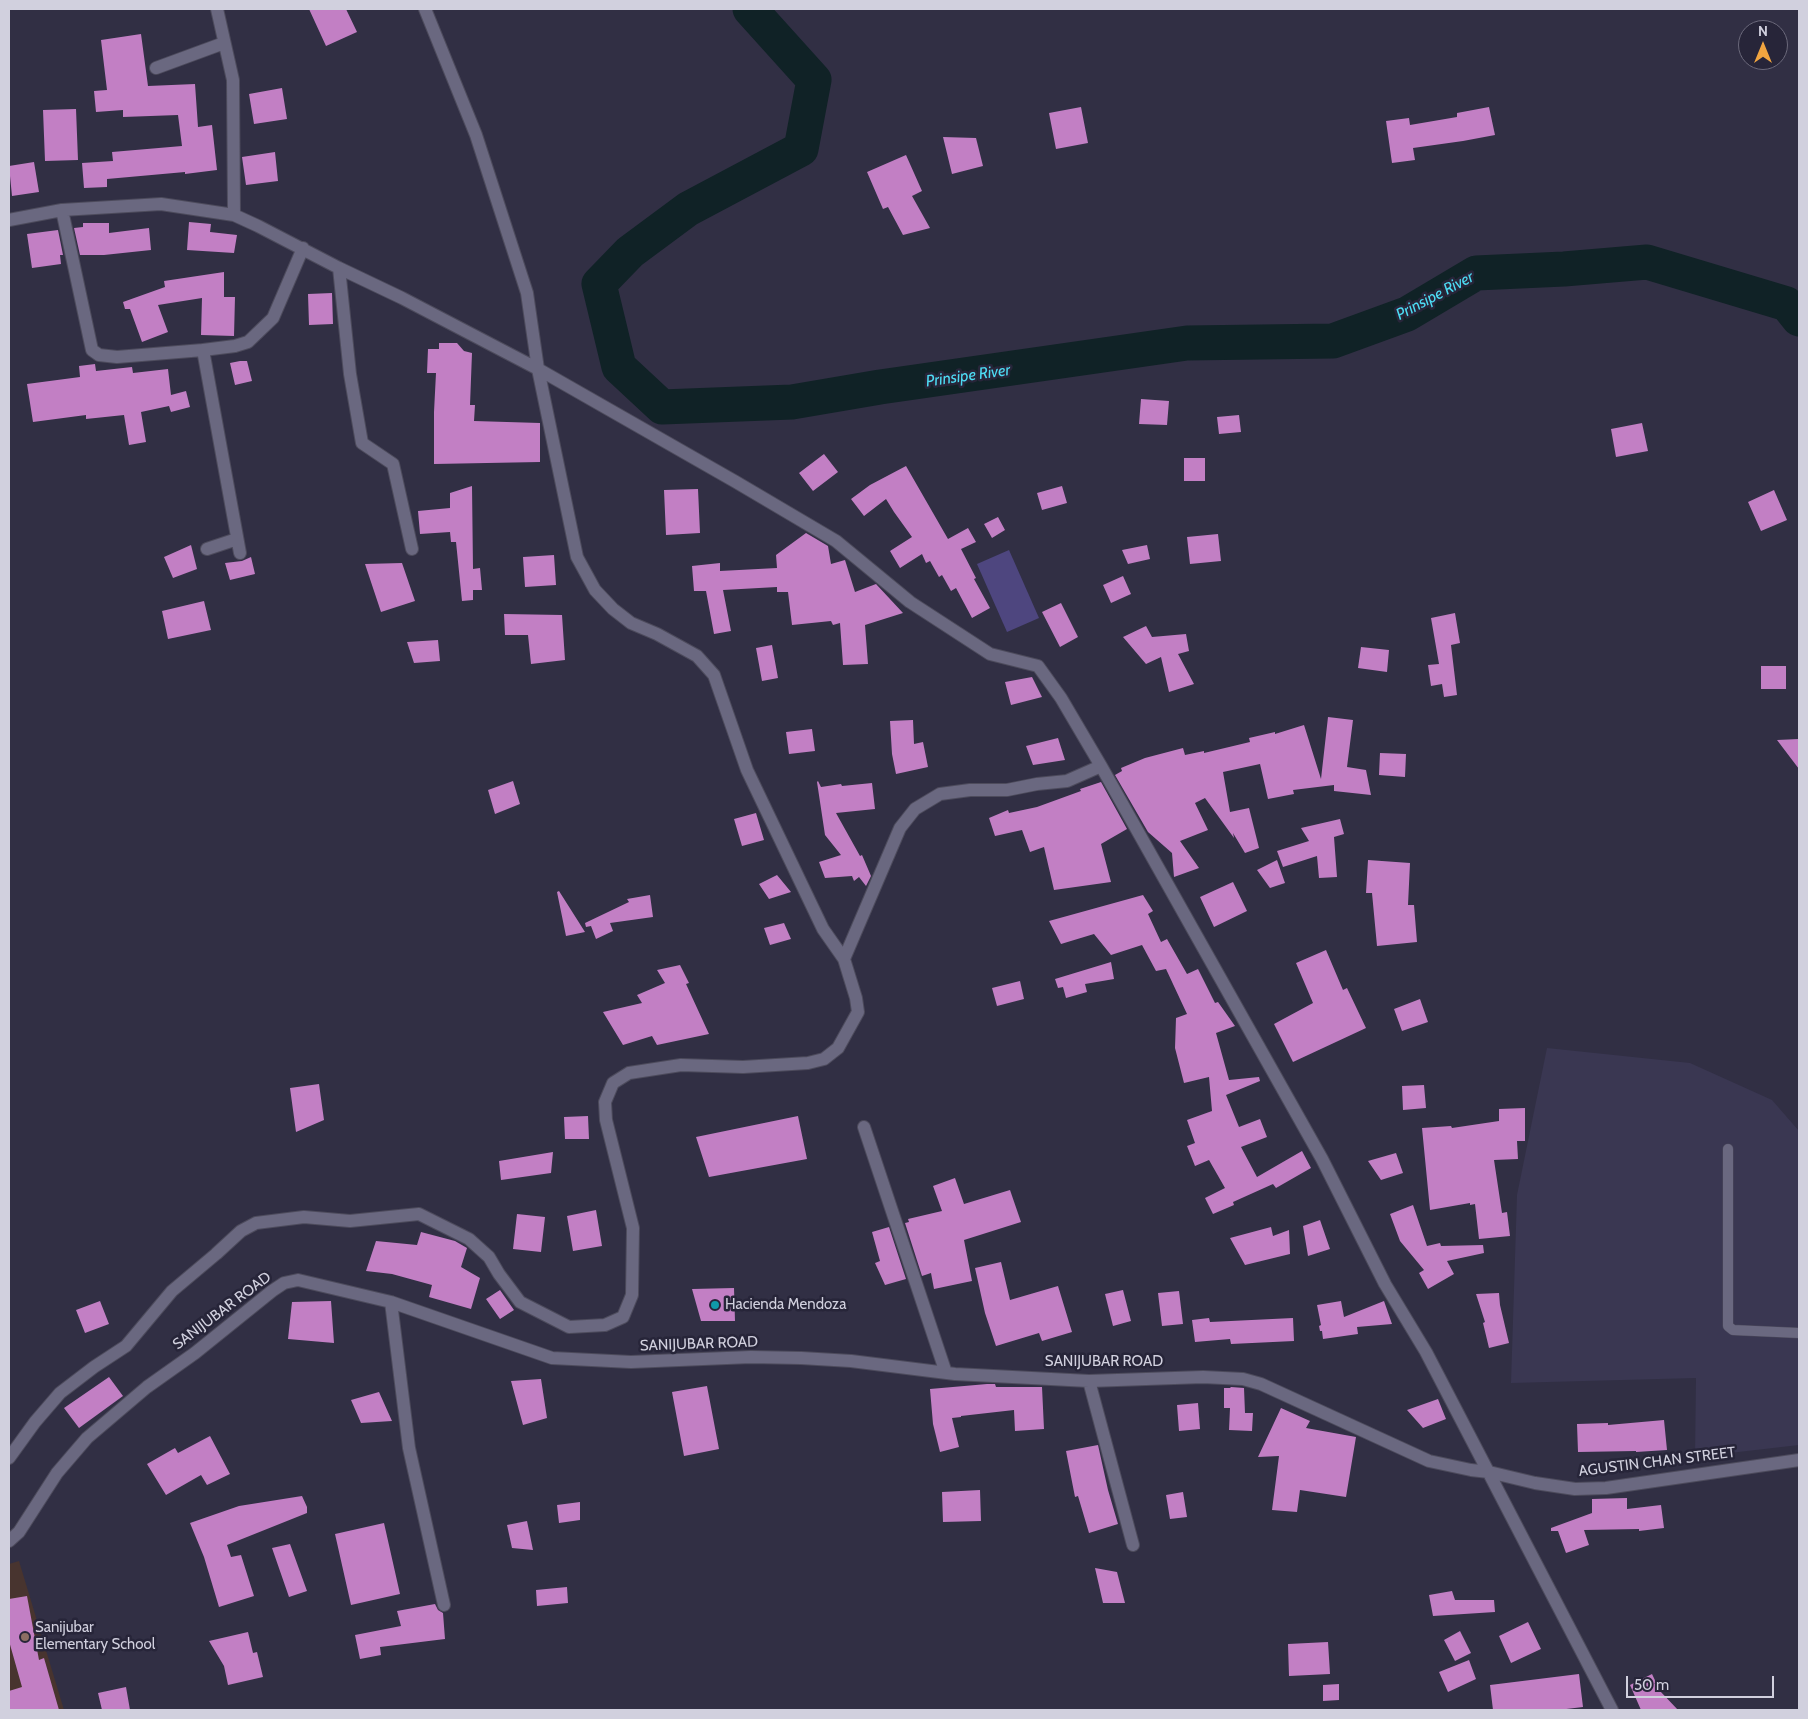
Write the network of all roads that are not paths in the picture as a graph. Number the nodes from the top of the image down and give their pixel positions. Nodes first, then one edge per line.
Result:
1 (217, 9) edge
2 (425, 9) edge
3 (224, 43) junction
4 (156, 68) dead end
5 (62, 210) junction
6 (234, 216) junction
7 (9, 220) edge
8 (303, 248) junction
9 (339, 268) junction
10 (203, 350) junction
11 (538, 369) junction
12 (237, 539) junction
13 (208, 549) dead end
14 (412, 549) dead end
15 (240, 553) dead end
16 (1100, 766) junction
17 (844, 959) junction
18 (864, 1127) dead end
19 (1728, 1149) dead end
20 (391, 1302) junction
21 (1799, 1333) edge
22 (946, 1373) junction
23 (1089, 1381) junction
24 (9, 1458) edge
25 (1799, 1460) edge
26 (1489, 1472) junction
27 (9, 1541) edge
28 (1133, 1545) dead end
29 (444, 1605) dead end
30 (1612, 1710) edge

1 - 3 street
2 - 11 street
3 - 4 street
3 - 6 street
5 - 6 street
5 - 7 street
5 - 10 street
6 - 8 street
8 - 9 street
8 - 10 street
9 - 11 street
9 - 14 street
10 - 12 street
11 - 16 street
11 - 17 street
12 - 13 street
12 - 15 street
16 - 17 street
16 - 26 street
17 - 24 street
18 - 22 street
19 - 21 lane
20 - 22 street, SANIJUBAR ROAD
20 - 27 street, SANIJUBAR ROAD
20 - 29 street
22 - 23 street, SANIJUBAR ROAD
23 - 26 street, SANIJUBAR ROAD
23 - 28 street
25 - 26 street, AGUSTIN CHAN STREET
26 - 30 street

